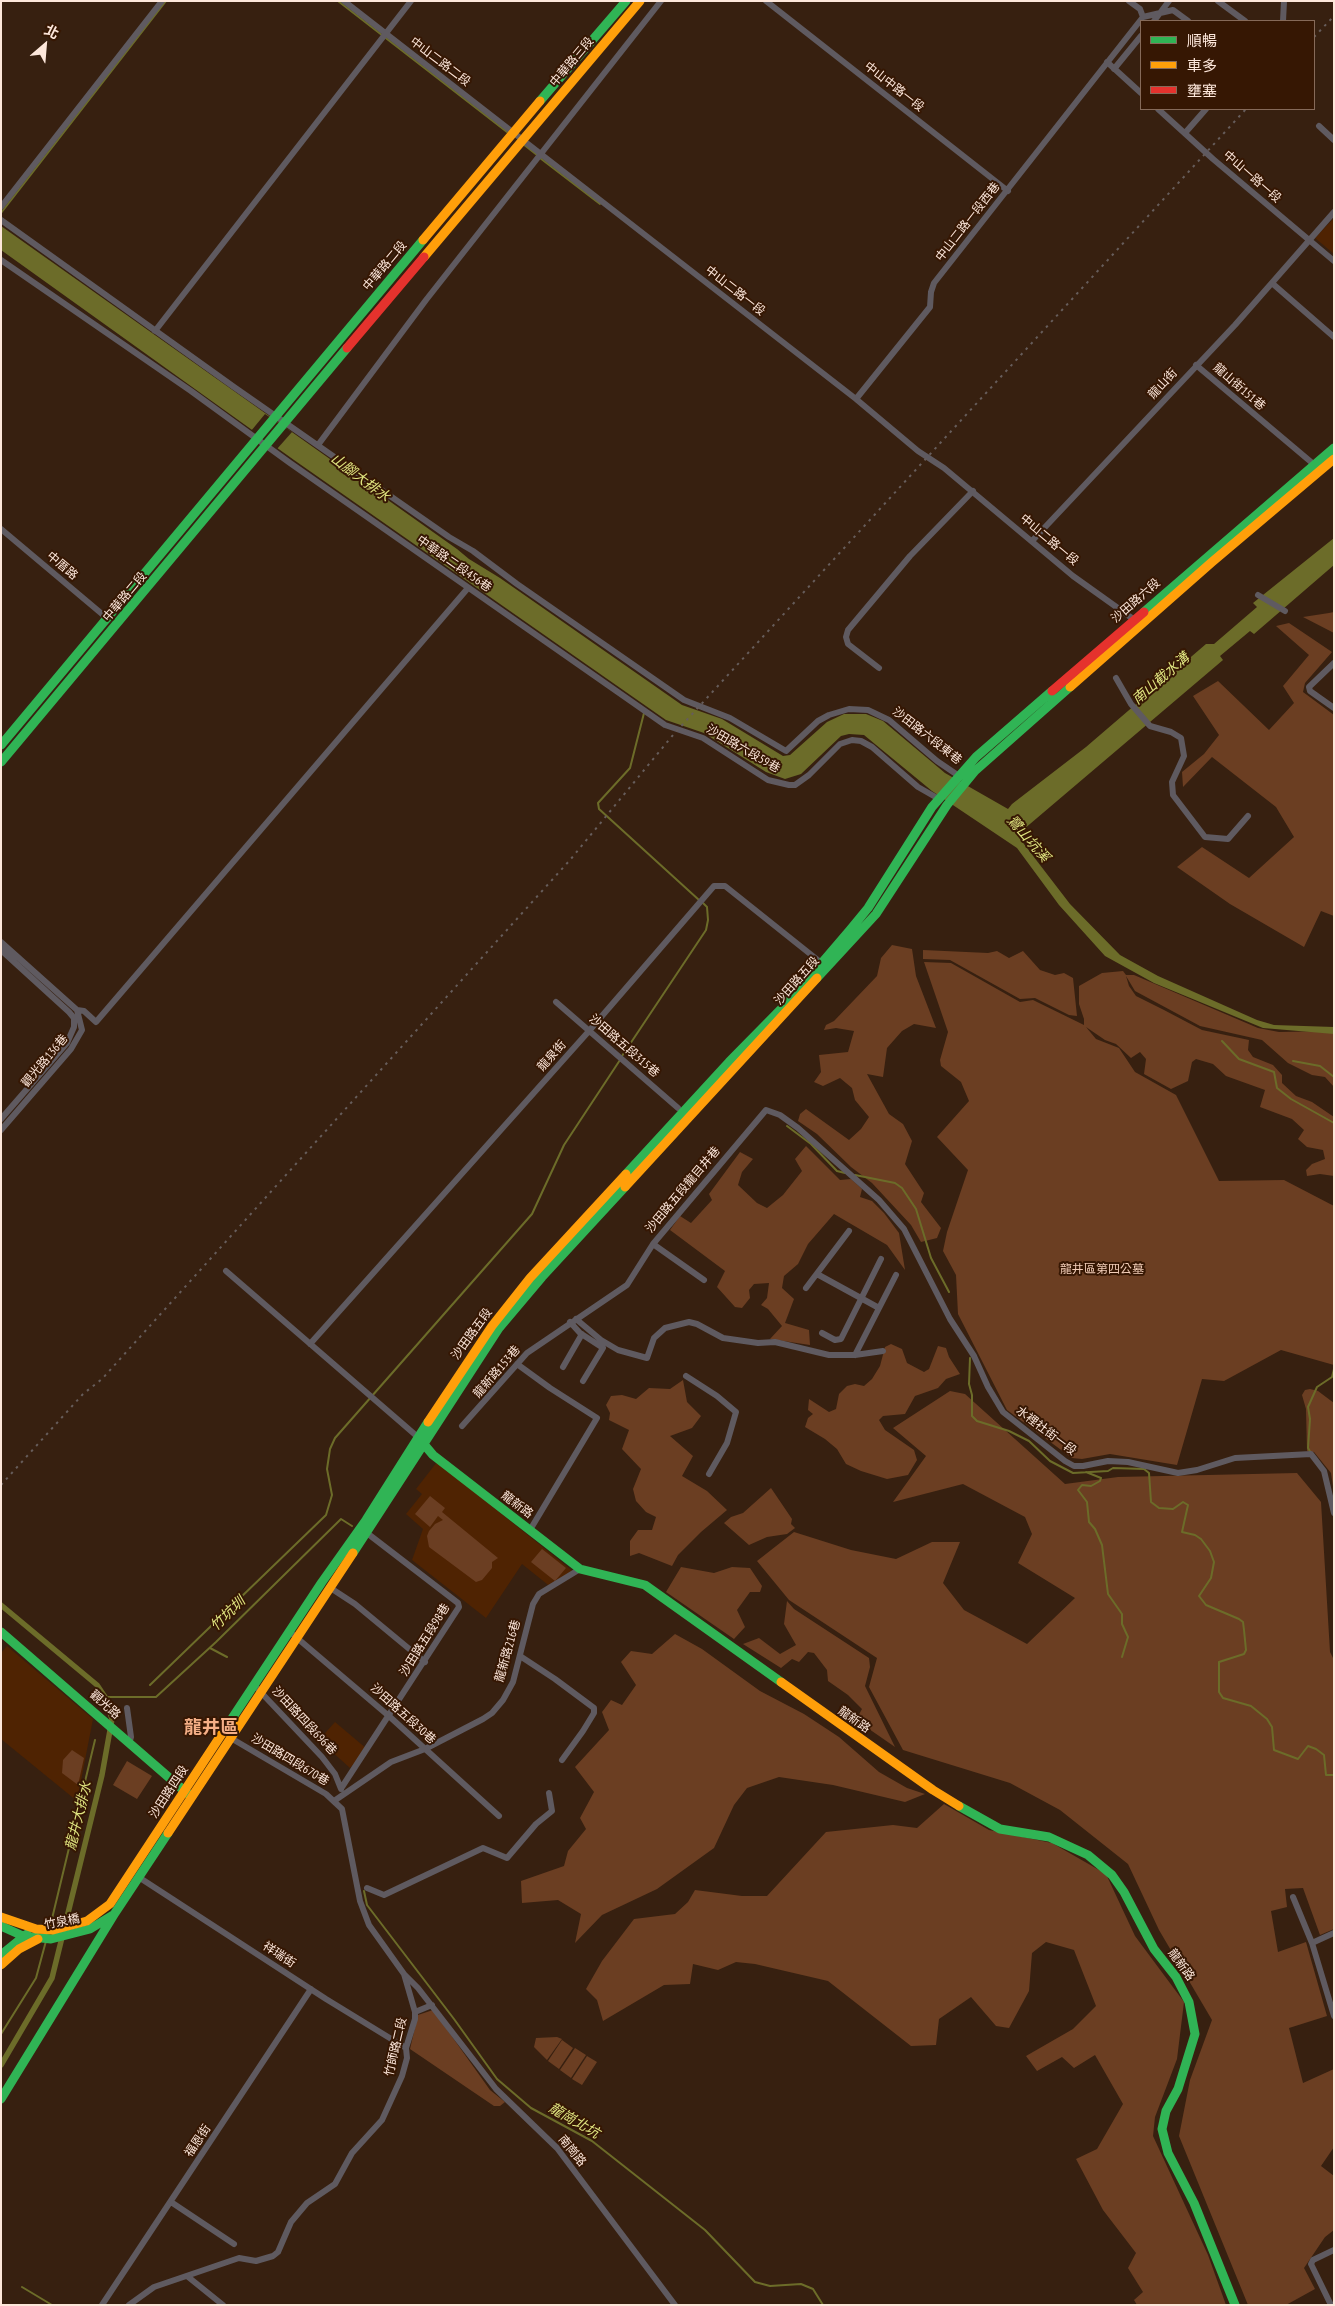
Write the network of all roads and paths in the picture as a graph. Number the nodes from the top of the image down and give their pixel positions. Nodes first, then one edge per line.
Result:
1 (162, 1) edge
2 (344, 1) edge
3 (411, 1) edge
4 (626, 1) edge
5 (640, 1) edge
6 (661, 1) edge
7 (766, 1) edge
8 (1130, 1) edge
9 (1169, 1) edge
10 (1218, 1) edge
11 (1284, 1) edge
12 (1162, 11) junction
13 (1143, 16) junction
14 (1155, 20) edge
15 (1187, 20) edge
16 (1243, 20) edge
17 (1283, 20) edge
18 (385, 34) junction
19 (1140, 37) edge
20 (1107, 62) junction
21 (1114, 69) junction
22 (1140, 92) edge
23 (1159, 110) edge
24 (1205, 110) edge
25 (1319, 126) dead end
26 (514, 132) junction
27 (1185, 133) junction
28 (523, 140) junction
29 (1334, 140) edge
30 (542, 155) junction
31 (1008, 190) junction
32 (1, 207) edge
33 (1334, 212) edge
34 (1, 220) edge
35 (1309, 241) junction
36 (1, 260) edge
37 (1334, 261) edge
38 (1273, 284) junction
39 (154, 331) junction
40 (1334, 337) edge
41 (1196, 365) junction
42 (856, 400) junction
43 (276, 417) junction
44 (286, 423) junction
45 (258, 439) junction
46 (266, 446) junction
47 (318, 446) junction
48 (1334, 448) edge
49 (1334, 459) edge
50 (1315, 465) junction
51 (1324, 468) junction
52 (973, 491) junction
53 (1279, 506) junction
54 (1, 530) edge
55 (1032, 541) junction
56 (468, 588) junction
57 (1258, 595) dead end
58 (1285, 611) dead end
59 (108, 619) junction
60 (1134, 619) junction
61 (1141, 627) junction
62 (1334, 663) edge
63 (879, 668) dead end
64 (1116, 678) dead end
65 (47, 691) junction
66 (56, 698) junction
67 (628, 700) joint
68 (1334, 708) edge
69 (1, 745) edge
70 (1, 762) edge
71 (960, 779) junction
72 (939, 799) junction
73 (1248, 816) dead end
74 (872, 911) junction
75 (1, 942) edge
76 (1, 950) edge
77 (824, 965) junction
78 (791, 999) junction
79 (556, 1002) dead end
80 (77, 1010) junction
81 (773, 1031) junction
82 (589, 1032) junction
83 (756, 1033) junction
84 (737, 1066) junction
85 (766, 1110) joint
86 (681, 1111) junction
87 (1, 1119) edge
88 (1, 1130) edge
89 (666, 1140) junction
90 (580, 1222) junction
91 (588, 1229) junction
92 (849, 1231) dead end
93 (653, 1244) junction
94 (880, 1259) dead end
95 (226, 1271) dead end
96 (817, 1274) junction
97 (896, 1275) dead end
98 (704, 1280) dead end
99 (624, 1288) joint
100 (806, 1288) dead end
101 (859, 1298) junction
102 (879, 1308) junction
103 (573, 1320) junction
104 (497, 1326) junction
105 (822, 1333) dead end
106 (582, 1334) junction
107 (310, 1344) junction
108 (883, 1351) dead end
109 (855, 1355) junction
110 (517, 1364) junction
111 (563, 1367) dead end
112 (686, 1376) dead end
113 (584, 1381) dead end
114 (462, 1426) dead end
115 (421, 1441) junction
116 (709, 1474) dead end
117 (1334, 1512) edge
118 (363, 1530) junction
119 (530, 1530) junction
120 (580, 1569) junction
121 (329, 1587) junction
122 (1, 1632) edge
123 (293, 1634) junction
124 (520, 1656) junction
125 (425, 1662) junction
126 (254, 1685) junction
127 (262, 1693) junction
128 (127, 1708) dead end
129 (236, 1713) junction
130 (390, 1716) junction
131 (244, 1718) junction
132 (227, 1736) junction
133 (125, 1741) junction
134 (425, 1749) junction
135 (562, 1760) dead end
136 (342, 1788) junction
137 (549, 1793) dead end
138 (188, 1794) junction
139 (334, 1801) junction
140 (342, 1809) joint
141 (499, 1816) dead end
142 (140, 1878) junction
143 (367, 1888) dead end
144 (1293, 1897) dead end
145 (110, 1904) junction
146 (115, 1913) junction
147 (1, 1917) edge
148 (89, 1925) junction
149 (1, 1926) edge
150 (36, 1929) junction
151 (1334, 1933) edge
152 (23, 1936) junction
153 (38, 1939) junction
154 (1312, 1943) junction
155 (1, 1954) edge
156 (1, 1965) edge
157 (404, 1974) junction
158 (311, 1989) junction
159 (432, 2005) junction
160 (415, 2012) junction
161 (1334, 2016) edge
162 (406, 2048) junction
163 (1, 2099) edge
164 (171, 2202) junction
165 (234, 2244) dead end
166 (1334, 2250) edge
167 (187, 2276) junction
168 (102, 2305) edge
169 (129, 2305) edge
170 (223, 2305) edge
171 (676, 2305) edge
172 (1235, 2305) edge
173 (1330, 2305) edge

1 - 32 street
2 - 18 street, 中山二路二段
3 - 18 street
4 - 26 street, 中華路三段
5 - 28 street, 中華路三段
6 - 30 street
7 - 31 street, 中山中路一段
8 - 13 street
9 - 12 street
10 - 16 street
11 - 17 street
12 - 13 street
12 - 14 street
12 - 15 street
13 - 20 street
18 - 26 street, 中山二路二段
18 - 39 street
19 - 21 street
20 - 21 street
20 - 31 street, 中山二路一段西巷
21 - 22 street
23 - 27 street, 中山一路一段
24 - 27 street
25 - 29 street
26 - 28 street, 中山二路二段
26 - 43 street, 中華路二段
27 - 35 street, 中山一路一段
28 - 30 street, 中山二路一段
28 - 44 street, 中華路二段
30 - 42 street, 中山二路一段
30 - 47 street
31 - 42 street, 中山二路一段西巷
33 - 35 street, 龍山街
34 - 39 street
35 - 37 street, 中山一路一段
35 - 38 street, 龍山街
36 - 45 street, 中華路二段456巷
38 - 40 street
38 - 41 street, 龍山街
39 - 43 street
41 - 50 street, 龍山街151巷
41 - 55 street, 龍山街
42 - 52 street, 中山二路一段
43 - 44 street
43 - 45 street, 中華路二段
44 - 46 street, 中華路二段
44 - 47 street
45 - 46 street, 中華路二段456巷
45 - 59 street, 中華路二段
46 - 56 street, 中華路二段456巷
46 - 66 street, 中華路二段
47 - 71 street, 沙田路六段東巷
48 - 50 street, 沙田路六段
49 - 51 street, 沙田路六段
50 - 51 street
50 - 53 street
50 - 60 street, 沙田路六段
51 - 53 street, 沙田路六段
52 - 55 street, 中山二路一段
52 - 63 street
53 - 61 street, 沙田路六段
54 - 59 street, 中厝路
55 - 60 street, 中山二路一段
56 - 67 street, 中華路二段456巷
56 - 80 street
57 - 58 street
59 - 65 street, 中華路二段
60 - 61 street, 中山二路一段
60 - 71 street, 沙田路六段
61 - 71 street, 沙田路六段
62 - 68 street
64 - 73 street
65 - 66 street
65 - 69 street, 中華路二段
66 - 70 street, 中華路二段
67 - 72 street, 沙田路六段59巷
71 - 72 street
71 - 74 street
72 - 74 street
74 - 77 street, 沙田路五段
75 - 80 street
76 - 87 street
77 - 78 street, 沙田路五段
77 - 81 street, 沙田路五段
77 - 82 street, 龍泉街
78 - 81 street
78 - 83 street, 沙田路五段
79 - 82 street, 沙田路五段315巷
80 - 88 street, 觀光路136巷
81 - 84 street, 沙田路五段
82 - 86 street, 沙田路五段315巷
82 - 107 street, 龍泉街
83 - 84 street, 沙田路五段
83 - 86 street, 沙田路五段
84 - 89 street, 沙田路五段
85 - 93 street, 沙田路五段龍目井巷
85 - 117 street, 水裡社街一段
86 - 89 street
89 - 90 street, 沙田路五段
89 - 91 street, 沙田路五段
90 - 91 street
90 - 104 street, 沙田路五段
91 - 104 street, 沙田路五段
92 - 96 street
93 - 98 street
93 - 99 street, 沙田路五段龍目井巷
94 - 101 street
95 - 107 street, 龍新路
96 - 100 street
96 - 101 street
97 - 102 street
99 - 103 street, 龍新路153巷
101 - 102 street
101 - 105 street
102 - 109 street
103 - 106 street
103 - 109 street
103 - 110 street, 龍新路153巷
104 - 115 street, 沙田路五段
106 - 111 street
106 - 113 street
107 - 115 street, 龍新路
108 - 109 street
110 - 114 street, 龍新路153巷
110 - 119 street
112 - 116 street
115 - 118 street, 沙田路五段
115 - 119 street, 龍新路
118 - 121 street, 沙田路五段
118 - 123 street, 沙田路五段
118 - 125 street, 沙田路五段98巷
119 - 120 street, 龍新路
120 - 124 street, 龍新路216巷
120 - 172 street, 龍新路
121 - 123 street, 沙田路五段
121 - 125 street
122 - 133 street, 觀光路
123 - 126 street, 沙田路五段
123 - 127 street, 沙田路五段
123 - 130 street, 沙田路五段30巷
124 - 134 street, 龍新路216巷
124 - 135 street
125 - 130 street, 沙田路五段98巷
126 - 127 street, 沙田路四段696巷
126 - 129 street, 沙田路四段
127 - 131 street, 沙田路四段
127 - 136 street, 沙田路四段696巷
128 - 133 street
129 - 131 street
129 - 132 street, 沙田路四段
130 - 134 street, 沙田路五段30巷
130 - 136 street, 沙田路五段98巷
131 - 132 street, 沙田路四段
132 - 138 street, 沙田路四段
132 - 139 street, 沙田路四段670巷
133 - 138 street, 觀光路
134 - 139 street, 龍新路216巷
134 - 141 street, 沙田路五段30巷
136 - 139 street
137 - 143 street
138 - 142 street, 沙田路四段
138 - 145 street, 沙田路四段
139 - 140 street, 沙田路四段670巷
140 - 157 street, 竹師路二段
142 - 146 street, 沙田路四段
142 - 158 street, 祥瑞街
144 - 154 street
145 - 146 street
145 - 148 street
146 - 148 street
146 - 163 street, 沙田路四段
147 - 150 street
148 - 150 street, 竹泉橋
148 - 153 street, 竹泉橋
149 - 152 street
150 - 152 street
151 - 154 street
152 - 153 street
152 - 155 street
153 - 156 street
154 - 161 street
157 - 159 street, 南崗路
157 - 160 street, 竹師路二段
158 - 162 street, 祥瑞街
158 - 164 street, 福恩街
159 - 160 street
159 - 171 street, 南崗路
160 - 162 street, 竹師路二段
162 - 167 street, 竹師路二段
164 - 165 street
164 - 168 street, 福恩街
166 - 173 street
167 - 169 street, 竹師路二段
167 - 170 street

